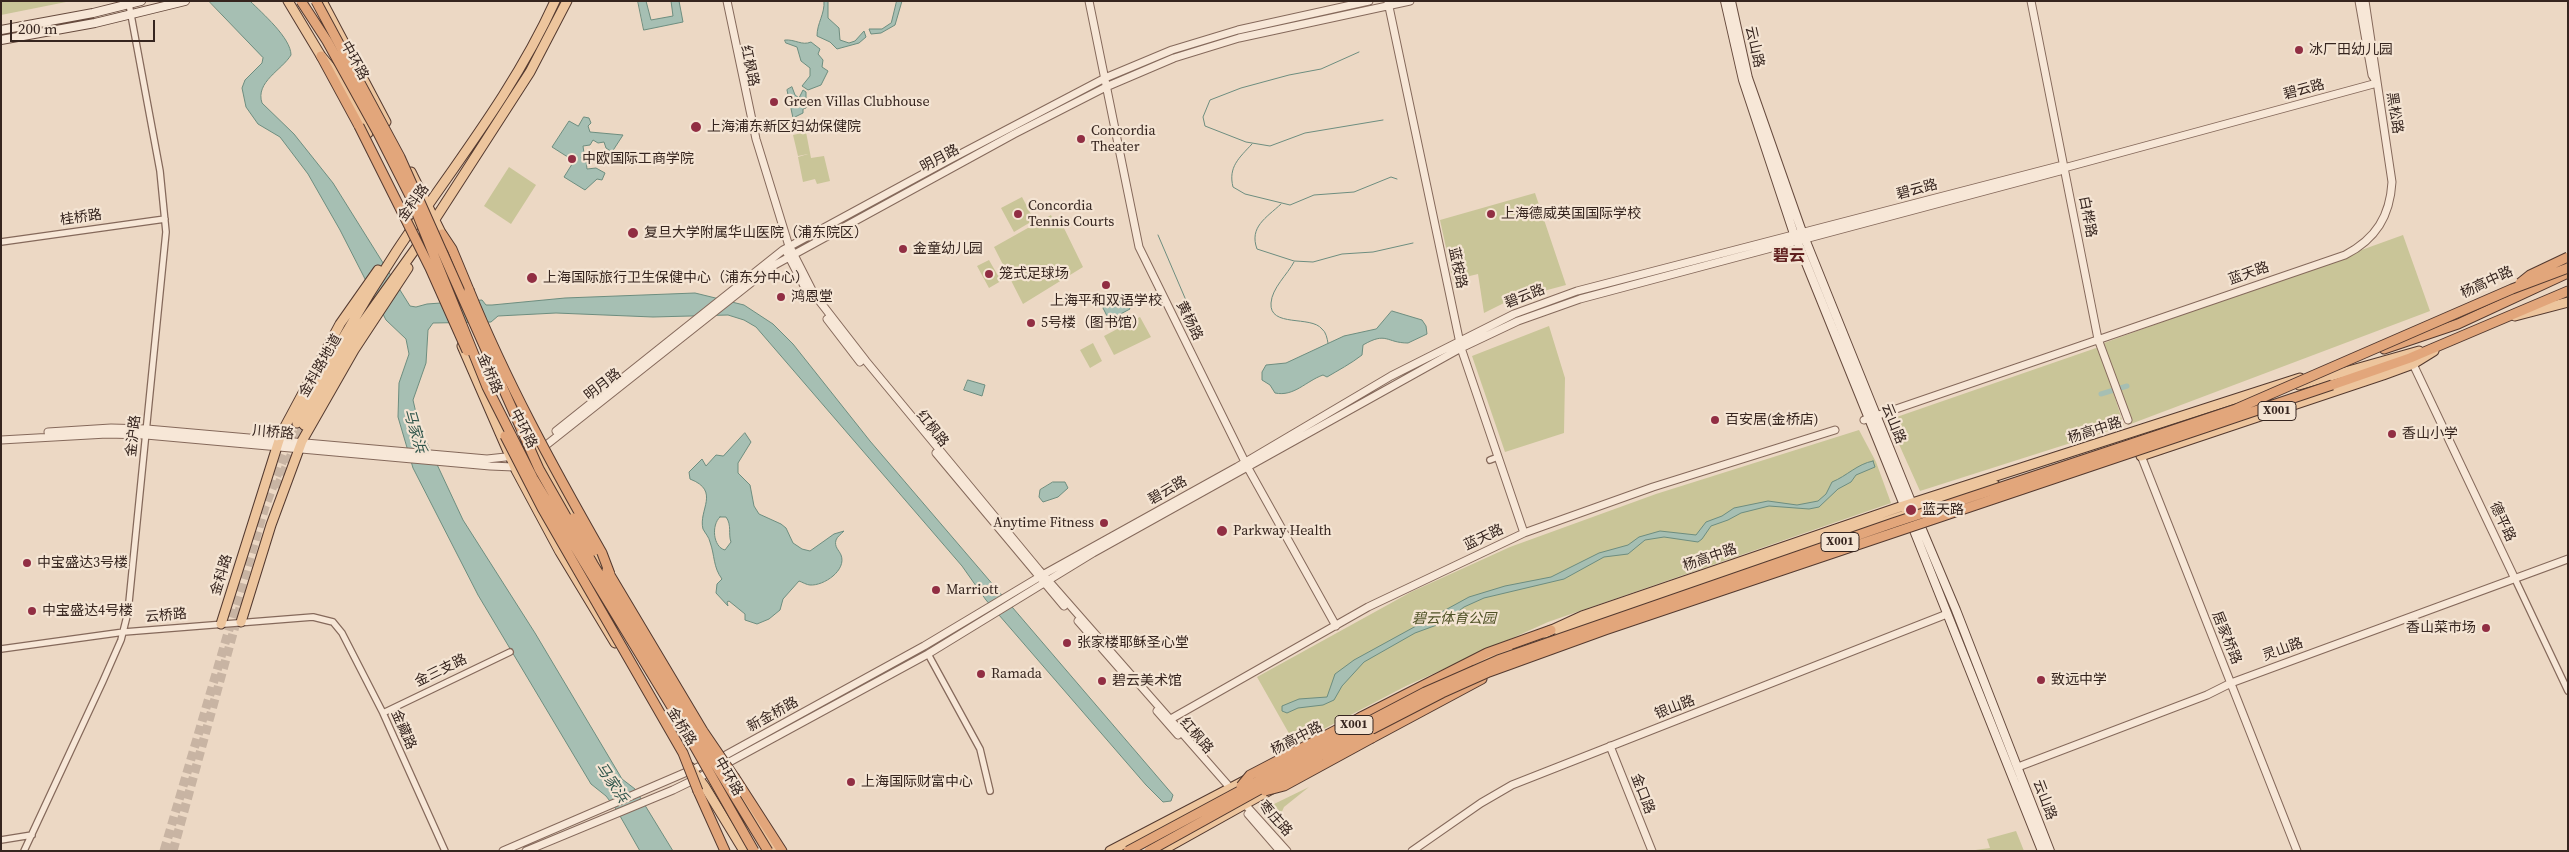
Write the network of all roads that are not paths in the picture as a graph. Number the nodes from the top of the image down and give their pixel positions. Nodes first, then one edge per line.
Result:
1 (141, 1) edge
2 (185, 1) edge
3 (288, 1) edge
4 (302, 1) edge
5 (316, 1) edge
6 (322, 1) edge
7 (555, 1) edge
8 (566, 1) edge
9 (722, 1) edge
10 (727, 1) edge
11 (1089, 1) edge
12 (1370, 1) edge
13 (1410, 1) edge
14 (1725, 1) edge
15 (1730, 1) edge
16 (2031, 1) edge
17 (2359, 1) edge
18 (2365, 1) edge
19 (1388, 3) edge
20 (129, 4) junction
21 (131, 14) junction
22 (1, 30) edge
23 (1, 40) edge
24 (321, 56) junction
25 (1105, 78) junction
26 (2377, 83) junction
27 (1106, 87) junction
28 (2064, 168) junction
29 (428, 208) junction
30 (165, 218) junction
31 (436, 219) junction
32 (414, 227) junction
33 (2380, 227) joint
34 (442, 234) joint
35 (1800, 237) junction
36 (421, 241) junction
37 (1, 242) edge
38 (397, 251) junction
39 (789, 251) junction
40 (2568, 257) edge
41 (409, 258) junction
42 (2568, 262) edge
43 (2568, 268) edge
44 (2568, 274) edge
45 (2512, 288) junction
46 (467, 290) junction
47 (2568, 291) edge
48 (2568, 301) edge
49 (2500, 320) junction
50 (363, 322) joint
51 (692, 326) junction
52 (2098, 339) junction
53 (1459, 340) junction
54 (2447, 343) junction
55 (1461, 348) junction
56 (2384, 349) junction
57 (2413, 364) junction
58 (487, 387) junction
59 (494, 402) junction
60 (1870, 418) junction
61 (2128, 420) joint
62 (300, 424) joint
63 (1835, 430) dead end
64 (147, 432) junction
65 (1, 436) edge
66 (2134, 437) junction
67 (1, 440) edge
68 (278, 443) junction
69 (301, 445) junction
70 (538, 449) junction
71 (2141, 456) junction
72 (512, 462) junction
73 (1246, 465) junction
74 (551, 490) junction
75 (1910, 508) junction
76 (1917, 529) junction
77 (1524, 533) junction
78 (2568, 560) edge
79 (1759, 563) junction
80 (1794, 570) junction
81 (610, 574) junction
82 (1043, 579) junction
83 (2515, 579) junction
84 (1957, 610) junction
85 (988, 614) junction
86 (1947, 614) junction
87 (241, 622) junction
88 (333, 622) joint
89 (221, 624) junction
90 (1336, 626) junction
91 (1551, 630) junction
92 (124, 632) junction
93 (1, 649) edge
94 (510, 652) dead end
95 (928, 654) junction
96 (1499, 672) junction
97 (1482, 679) junction
98 (2231, 683) junction
99 (2568, 691) edge
100 (383, 713) junction
101 (1169, 720) junction
102 (703, 731) junction
103 (1610, 746) junction
104 (712, 760) junction
105 (719, 768) junction
106 (2014, 769) junction
107 (692, 770) junction
108 (702, 777) junction
109 (1232, 790) junction
110 (990, 791) dead end
111 (1251, 795) junction
112 (742, 805) junction
113 (1243, 806) junction
114 (768, 829) junction
115 (32, 835) junction
116 (757, 838) junction
117 (1, 840) edge
118 (1147, 841) junction
119 (1154, 850) edge
120 (24, 851) edge
121 (446, 851) edge
122 (503, 851) edge
123 (526, 851) edge
124 (726, 851) edge
125 (744, 851) edge
126 (754, 851) edge
127 (764, 851) edge
128 (768, 851) edge
129 (774, 851) edge
130 (782, 851) edge
131 (786, 851) edge
132 (1110, 851) edge
133 (1124, 851) edge
134 (1128, 851) edge
135 (1280, 851) edge
136 (1286, 851) edge
137 (1412, 851) edge
138 (1652, 851) edge
139 (2042, 851) edge
140 (2050, 851) edge
141 (2297, 851) edge

1 - 20 main road
2 - 21 main road
3 - 24 main road, 金桥路
4 - 58 highway, 中环路, bridge
5 - 74 highway, 中环路, bridge
6 - 29 main road
7 - 29 main road, 金科路
8 - 31 main road, 金科路
9 - 39 street, 红枫路
10 - 39 street, 红枫路
11 - 25 street, 黄杨路
12 - 25 street, 明月路
13 - 19 street, 明月路
14 - 35 main road, 云山路
15 - 35 main road, 云山路
16 - 28 street, 白桦路
17 - 26 street
18 - 26 street, 黑松路
19 - 27 street, 明月路
19 - 53 street, 蓝桉路
20 - 21 street, 金沪路
20 - 22 main road
21 - 23 main road
21 - 30 street, 金沪路
24 - 32 main road, 金桥路
24 - 58 highway, bridge
25 - 27 street, 黄杨路
25 - 39 street, 明月路
26 - 28 street, 碧云路
26 - 33 street, 黑松路
27 - 39 street, 明月路
27 - 73 street, 黄杨路
28 - 35 street, 碧云路
28 - 52 street, 白桦路
29 - 31 main road
29 - 32 main road, 金科路
30 - 37 street, 桂桥路
30 - 64 street, 金沪路
31 - 34 main road
31 - 36 main road, 金科路
32 - 36 main road, 金桥路
32 - 38 main road, 金科路
33 - 52 street, 蓝天路
34 - 46 highway
35 - 53 street, 碧云路
35 - 55 street, 碧云路
35 - 60 main road, 云山路
36 - 41 main road, 金科路
36 - 72 main road, 金桥路, bridge
38 - 62 main road, 金科路
38 - 68 main road, 金科路
39 - 51 street, 明月路
39 - 51 street, 明月路
39 - 82 street, 红枫路
40 - 45 highway, bridge
41 - 50 main road, 金科路
41 - 69 main road
42 - 56 main road, 杨高中路 / X001
43 - 45 highway, 杨高中路 / X001, bridge
44 - 56 highway
45 - 109 highway, 杨高中路 / X001, bridge
46 - 70 main road, 金桥路, bridge
46 - 81 highway, bridge
47 - 49 highway, 杨高中路 / X001
48 - 49 main road
49 - 54 highway, 杨高中路 / X001
50 - 62 main road, 金科路地道
51 - 70 street, 明月路
52 - 60 street, 蓝天路
52 - 61 street, 白桦路
53 - 55 street, 蓝桉路
53 - 73 street, 碧云路
54 - 57 main road, X001
54 - 66 main road, 杨高中路 / X001
54 - 111 highway, 杨高中路 / X001, bridge
55 - 73 street, 碧云路
55 - 77 street, 蓝桉路
56 - 66 main road, 杨高中路 / X001
57 - 71 main road, X001
57 - 83 street, 德平路
58 - 59 highway, 中环路, bridge
59 - 124 highway, bridge
59 - 126 highway, 中环路, bridge
60 - 75 main road, 云山路
61 - 66 street, 白桦路
63 - 77 street, 蓝天路
64 - 65 street, 川桥路
64 - 67 street, 川桥路
64 - 68 street, 川桥路
64 - 92 street, 金沪路
66 - 71 street, 居家桥路
66 - 75 main road, 杨高中路 / X001
68 - 69 street, 川桥路
68 - 89 main road, 金科路
69 - 72 street, 川桥路
69 - 87 main road
70 - 72 street
70 - 104 main road, 金桥路
71 - 98 street, 居家桥路
72 - 107 main road, 金桥路
73 - 82 street, 碧云路
73 - 90 street, 黄杨路
74 - 81 highway, bridge
74 - 112 highway, 中环路, bridge
75 - 76 main road, 云山路
75 - 79 main road, 杨高中路 / X001
75 - 91 main road, 杨高中路 / X001
76 - 80 main road, X001
76 - 84 main road, 云山路
76 - 86 main road, 云山路
77 - 90 street, 蓝天路
78 - 83 street, 灵山路
79 - 80 main road
79 - 96 main road, 杨高中路 / X001
80 - 96 main road, X001
81 - 102 highway, bridge
82 - 85 street, 新金桥路
82 - 101 street, 红枫路
83 - 98 street, 灵山路
83 - 99 street, 德平路
84 - 86 street, 银山路
84 - 106 main road, 云山路
85 - 95 street, 新金桥路
85 - 104 street, 新金桥路
86 - 103 street, 银山路
86 - 106 main road, 云山路
87 - 88 street, 云桥路
87 - 89 street, 云桥路
88 - 100 street, 金藏路
89 - 92 street, 云桥路
90 - 101 street, 蓝天路
91 - 109 main road, 杨高中路 / X001
91 - 109 highway, bridge
92 - 93 street, 云桥路
92 - 115 street, 金沪路
94 - 100 street, 金三支路
95 - 105 street, 新金桥路
95 - 110 street
96 - 97 main road, 杨高中路 / X001
97 - 111 highway, bridge
97 - 113 main road, 杨高中路 / X001
98 - 106 street, 灵山路
98 - 141 street, 居家桥路
100 - 121 street, 金藏路
101 - 109 street, 红枫路
102 - 112 highway, bridge
102 - 114 highway, bridge
103 - 137 street, 银山路
103 - 138 street, 金口路
104 - 105 main road
104 - 107 street, 新金桥路
105 - 108 street, 新金桥路
105 - 116 main road
105 - 129 main road
106 - 139 main road, 云山路
106 - 140 main road, 云山路
107 - 108 main road
107 - 122 street, 新金桥路
108 - 116 main road
108 - 123 street, 新金桥路
108 - 125 main road
109 - 113 street, 红枫路
109 - 118 highway, 杨高中路 / X001, bridge
109 - 132 main road, 杨高中路 / X001
111 - 119 highway, 杨高中路 / X001, bridge
112 - 128 highway, 中环路, bridge
113 - 119 main road, 杨高中路 / X001
113 - 135 street, 枣庄路
113 - 136 street, 枣庄路
114 - 130 highway
114 - 131 highway
115 - 117 street
115 - 120 street, 金沪路
116 - 127 main road
118 - 133 highway, bridge
118 - 134 highway, 杨高中路 / X001, bridge

